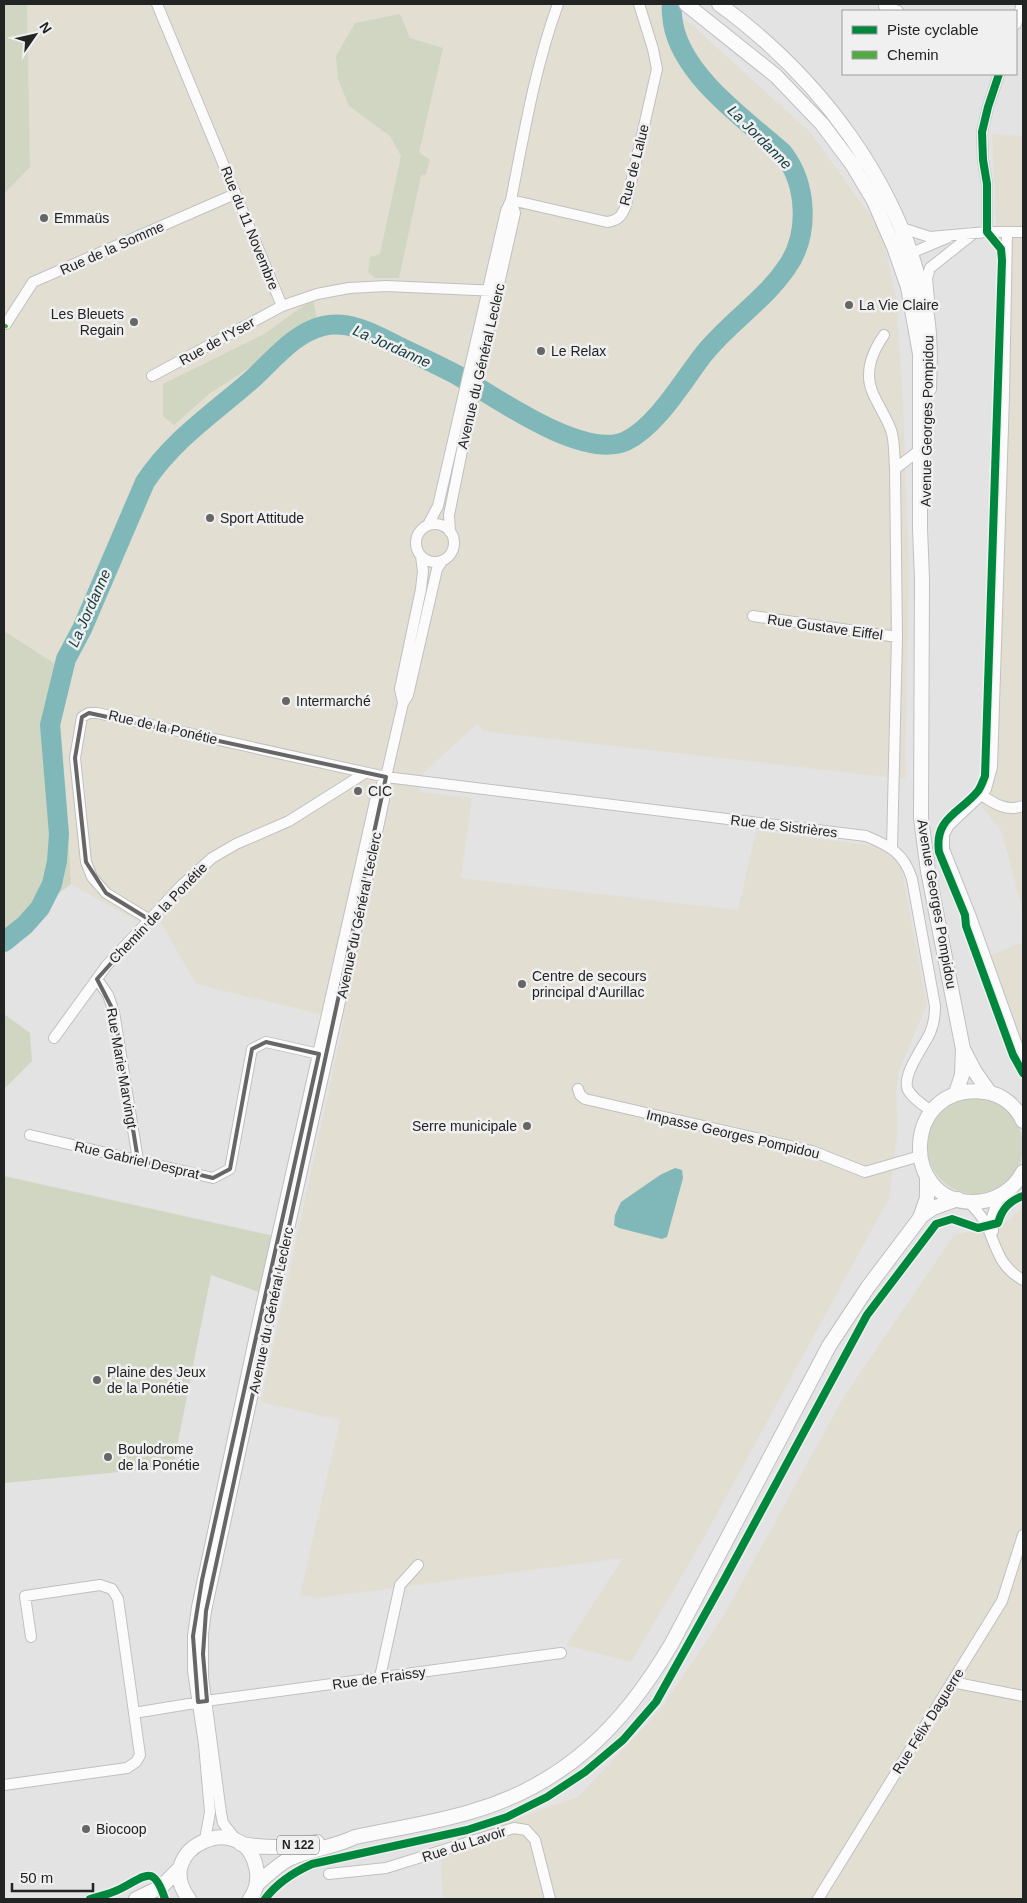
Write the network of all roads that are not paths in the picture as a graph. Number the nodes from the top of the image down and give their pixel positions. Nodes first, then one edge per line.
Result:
1 (157, 4) edge
2 (558, 4) edge
3 (639, 4) edge
4 (719, 4) edge
5 (1022, 4) edge
6 (688, 6) edge
7 (884, 6) dead end
8 (895, 10) edge
9 (1017, 21) edge
10 (999, 75) edge
11 (852, 164) junction
12 (236, 194) junction
13 (511, 200) junction
14 (902, 228) junction
15 (987, 232) junction
16 (1008, 232) junction
17 (1023, 232) edge
18 (974, 233) junction
19 (957, 234) junction
20 (941, 259) junction
21 (911, 260) junction
22 (908, 287) junction
23 (493, 290) junction
24 (282, 306) junction
25 (6, 324) dead end
26 (884, 336) dead end
27 (930, 343) junction
28 (152, 376) dead end
29 (465, 411) junction
30 (921, 449) junction
31 (895, 469) junction
32 (428, 525) junction
33 (450, 532) junction
34 (421, 556) junction
35 (442, 561) junction
36 (922, 579) junction
37 (753, 616) dead end
38 (897, 637) junction
39 (403, 704) junction
40 (365, 773) junction
41 (386, 777) junction
42 (981, 795) junction
43 (1023, 806) edge
44 (892, 848) junction
45 (150, 920) junction
46 (97, 979) junction
47 (54, 1038) dead end
48 (963, 1049) junction
49 (319, 1054) junction
50 (1023, 1062) edge
51 (578, 1089) dead end
52 (990, 1093) junction
53 (956, 1094) junction
54 (931, 1111) junction
55 (1022, 1117) edge
56 (30, 1135) dead end
57 (920, 1156) junction
58 (138, 1160) junction
59 (1023, 1172) edge
60 (927, 1176) junction
61 (1023, 1186) edge
62 (1003, 1194) junction
63 (963, 1200) junction
64 (920, 1218) junction
65 (996, 1250) junction
66 (1023, 1280) edge
67 (1023, 1535) edge
68 (418, 1565) dead end
69 (31, 1638) dead end
70 (561, 1653) dead end
71 (380, 1677) junction
72 (952, 1682) junction
73 (1023, 1696) edge
74 (202, 1702) junction
75 (134, 1713) junction
76 (4, 1785) edge
77 (355, 1837) junction
78 (205, 1840) junction
79 (240, 1843) junction
80 (180, 1868) junction
81 (329, 1874) dead end
82 (257, 1884) junction
83 (136, 1899) edge
84 (188, 1899) edge
85 (250, 1899) edge
86 (550, 1899) edge
87 (818, 1899) edge

1 - 12 street, Rue du 11 Novembre
2 - 13 street, Avenue du Général Leclerc
3 - 13 street, Rue de Lalue
4 - 14 main road, Avenue Georges Pompidou
5 - 9 street
6 - 11 main road, Avenue Georges Pompidou
7 - 8 street
10 - 15 street
11 - 21 main road
11 - 22 main road, Avenue Georges Pompidou
12 - 24 street, Rue du 11 Novembre
12 - 25 street, Rue de la Somme
13 - 23 street, Avenue du Général Leclerc
14 - 19 street
14 - 21 main road, Avenue Georges Pompidou
15 - 16 street
15 - 18 street
16 - 17 street
16 - 42 street
18 - 19 street
18 - 20 street
19 - 21 street
20 - 21 street
20 - 27 street
21 - 22 main road
21 - 27 main road, Avenue Georges Pompidou
22 - 30 main road, Avenue Georges Pompidou
23 - 24 street, Rue du 11 Novembre
23 - 29 street, Avenue du Général Leclerc
24 - 28 street, Rue de l'Yser
26 - 31 street
27 - 36 main road, Avenue Georges Pompidou
29 - 32 street, Avenue du Général Leclerc
29 - 33 street, Avenue du Général Leclerc
30 - 31 street, Avenue Georges Pompidou
30 - 36 main road, Avenue Georges Pompidou
31 - 38 street
32 - 33 street
32 - 34 street, Avenue du Général Leclerc
33 - 35 street, Avenue du Général Leclerc
34 - 35 street
34 - 39 street, Avenue du Général Leclerc
35 - 39 street, Avenue du Général Leclerc
36 - 48 main road, Avenue Georges Pompidou
37 - 38 street, Rue Gustave Eiffel
38 - 44 street
39 - 41 street, Avenue du Général Leclerc
40 - 41 street, Rue de la Ponétie
40 - 45 street, Chemin de la Ponétie
40 - 45 street, Rue de la Ponétie
41 - 44 street, Rue de Sistrières
41 - 49 street, Avenue du Général Leclerc
41 - 74 street, Avenue du Général Leclerc
42 - 43 street
42 - 50 street
44 - 54 street, Rue de Sistrières
45 - 46 street, Chemin de la Ponétie
46 - 47 street, Chemin de la Ponétie
46 - 58 street, Rue Marie Marvingt
48 - 52 main road
48 - 53 main road
49 - 58 street, Rue Gabriel Desprat
49 - 74 street, Avenue du Général Leclerc
51 - 57 street, Impasse Georges Pompidou
52 - 53 main road
52 - 55 main road
53 - 54 main road
54 - 57 main road
56 - 58 street, Rue Gabriel Desprat
57 - 60 main road
59 - 62 main road
60 - 63 main road
60 - 64 main road, N 122
61 - 62 main road
62 - 63 main road
62 - 65 street
63 - 64 main road, N 122
63 - 65 street
64 - 77 main road, N 122
65 - 66 street
67 - 72 street, Rue Félix Daguerre
68 - 71 street
69 - 75 street
70 - 71 street, Rue de Fraissy
71 - 74 street, Rue de Fraissy
72 - 73 street
72 - 87 street, Rue Félix Daguerre
74 - 75 street, Rue de Fraissy
74 - 78 street, Avenue du Général Leclerc
74 - 79 street, Avenue du Général Leclerc
75 - 76 street
77 - 79 main road, N 122
77 - 82 main road, N 122
78 - 79 main road
78 - 80 main road
79 - 82 main road
80 - 83 main road
80 - 84 main road
81 - 86 street, Rue du Lavoir
82 - 85 main road

